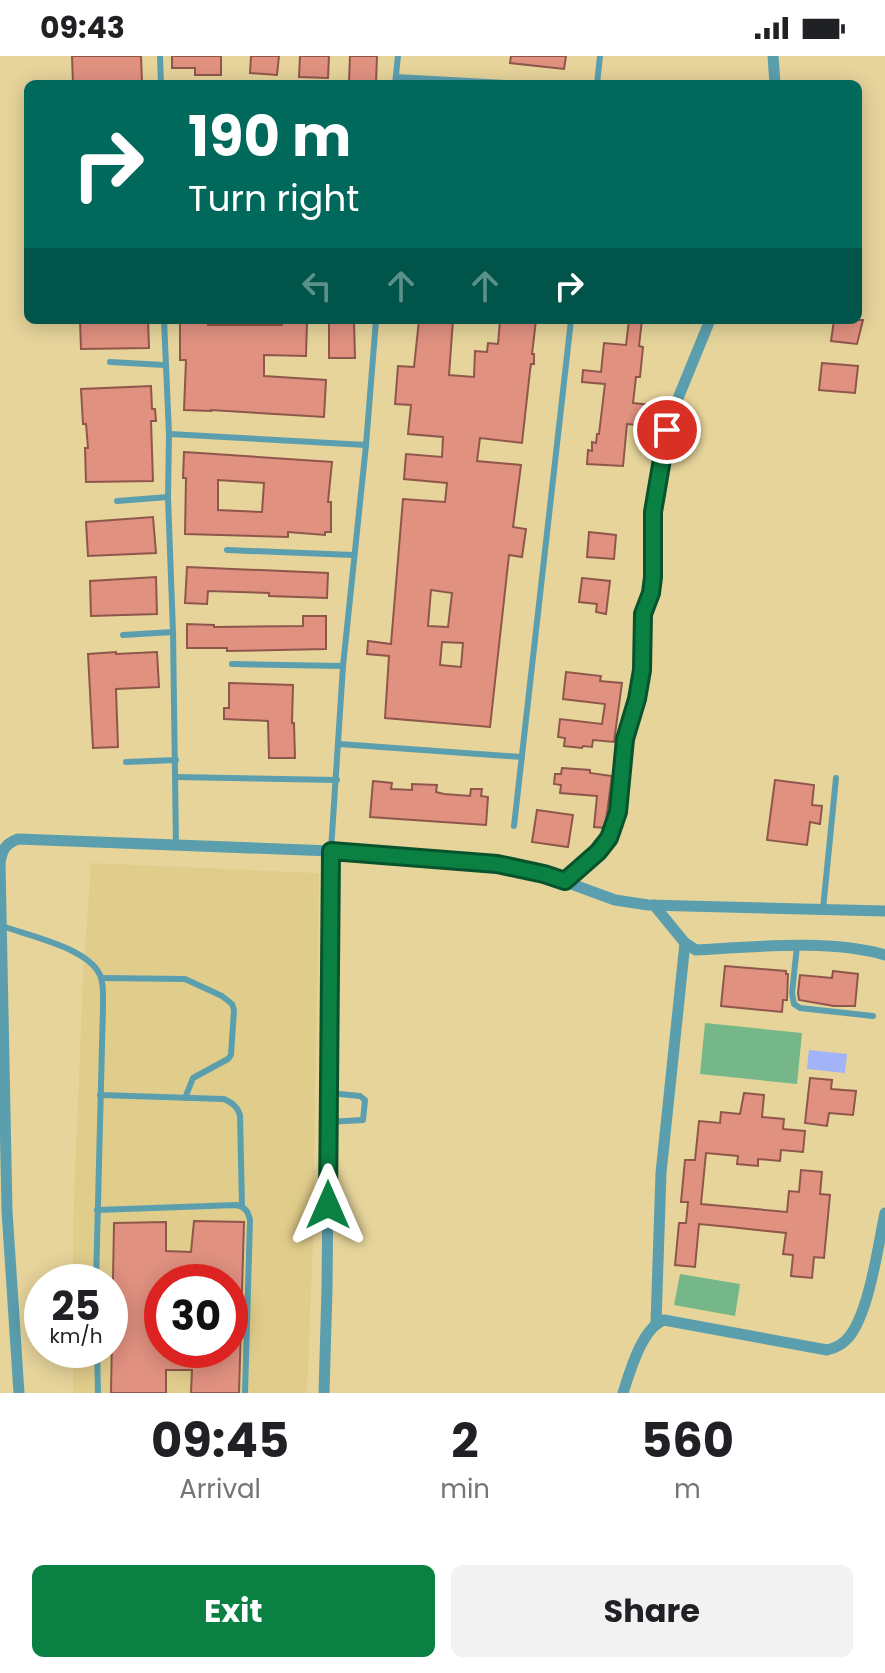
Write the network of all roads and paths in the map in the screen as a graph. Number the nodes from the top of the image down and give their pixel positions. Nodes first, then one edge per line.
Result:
1 (160, 56) edge
2 (398, 56) edge
3 (600, 56) edge
4 (773, 56) edge
5 (161, 80) edge
6 (396, 80) edge
7 (597, 80) edge
8 (775, 80) edge
9 (164, 324) edge
10 (376, 324) edge
11 (571, 324) edge
12 (708, 324) edge
13 (110, 362) dead end
14 (164, 365) junction
15 (169, 434) junction
16 (366, 445) junction
17 (168, 497) junction
18 (117, 501) dead end
19 (227, 550) dead end
20 (353, 555) junction
21 (173, 632) junction
22 (123, 635) dead end
23 (232, 664) dead end
24 (343, 666) junction
25 (339, 744) junction
26 (522, 757) junction
27 (176, 760) junction
28 (126, 762) dead end
29 (176, 777) junction
30 (836, 778) dead end
31 (337, 780) junction
32 (514, 826) dead end
33 (176, 846) junction
34 (331, 851) junction
35 (565, 881) junction
36 (654, 905) junction
37 (823, 909) junction
38 (885, 911) edge
39 (1, 926) edge
40 (685, 943) junction
41 (797, 946) junction
42 (885, 955) edge
43 (102, 978) junction
44 (873, 1016) dead end
45 (329, 1093) junction
46 (100, 1095) junction
47 (185, 1098) junction
48 (328, 1122) junction
49 (242, 1206) junction
50 (97, 1210) junction
51 (885, 1213) edge
52 (96, 1264) edge
53 (656, 1323) junction
54 (97, 1368) edge
55 (19, 1393) edge
56 (98, 1393) edge
57 (245, 1393) edge
58 (324, 1393) edge
59 (623, 1393) edge

1 - 5 lane
2 - 6 lane
3 - 7 lane
4 - 8 street
9 - 14 lane
10 - 16 lane
11 - 26 lane
12 - 35 street
13 - 14 lane
14 - 15 lane
15 - 16 lane
15 - 17 lane
16 - 20 lane
17 - 18 lane
17 - 21 lane
19 - 20 lane
20 - 24 lane
21 - 22 lane
21 - 27 lane
23 - 24 lane
24 - 25 lane
25 - 26 lane
25 - 31 lane
26 - 32 lane
27 - 28 lane
27 - 29 lane
29 - 31 lane
29 - 33 lane
30 - 37 lane
31 - 34 lane
33 - 34 street
33 - 39 street
34 - 35 street
34 - 45 street
35 - 36 street
36 - 37 street
36 - 40 street
37 - 38 street
39 - 43 lane
39 - 55 street
40 - 41 street
40 - 53 street
41 - 42 street
41 - 44 lane
43 - 46 lane
43 - 47 lane
45 - 48 street
45 - 48 lane
46 - 47 lane
46 - 50 lane
47 - 49 lane
48 - 58 street
49 - 50 lane
49 - 57 lane
50 - 52 lane
51 - 53 street
53 - 59 street
54 - 56 lane

